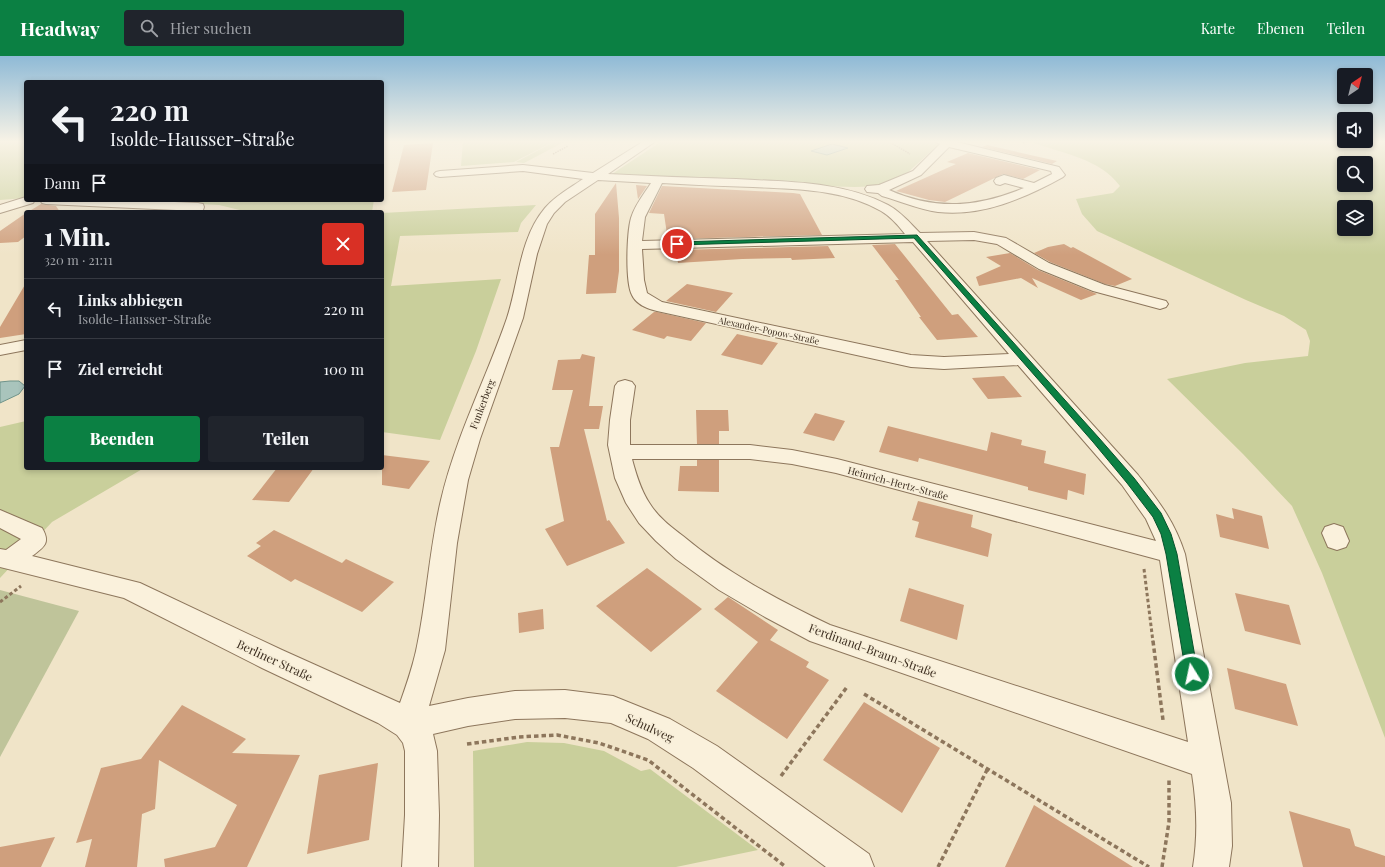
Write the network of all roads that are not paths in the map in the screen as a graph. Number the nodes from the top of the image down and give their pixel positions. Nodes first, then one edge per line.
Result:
1 (592, 179) edge
2 (656, 179) edge
3 (659, 179) junction
4 (906, 179) edge
5 (1051, 179) edge
6 (1000, 181) dead end
7 (1034, 188) junction
8 (881, 189) junction
9 (834, 192) junction
10 (24, 202) edge
11 (89, 202) edge
12 (198, 207) dead end
13 (0, 209) edge
14 (915, 236) junction
15 (636, 245) junction
16 (1160, 304) dead end
17 (24, 345) edge
18 (0, 350) edge
19 (1022, 359) junction
20 (625, 386) dead end
21 (620, 452) junction
22 (0, 518) edge
23 (1172, 554) junction
24 (5, 559) edge
25 (408, 725) junction
26 (1208, 764) junction
27 (420, 867) edge
28 (856, 867) edge
29 (1211, 867) edge

1 - 25 street, Funkerberg
2 - 3 street
3 - 9 street
3 - 15 street, Alexander-Popow-Straße
4 - 8 street
5 - 7 street
6 - 7 street
7 - 8 street
8 - 9 street
9 - 14 street
10 - 13 street
11 - 12 street
14 - 15 street
14 - 16 street
14 - 19 street
15 - 19 street, Alexander-Popow-Straße
17 - 18 street
19 - 23 street
20 - 21 street, Ferdinand-Braun-Straße
21 - 23 street, Heinrich-Hertz-Straße
21 - 26 street, Ferdinand-Braun-Straße
22 - 24 street
23 - 26 street
24 - 25 street, Berliner Straße
25 - 27 street, Berliner Straße
25 - 28 street, Schulweg
26 - 29 street

